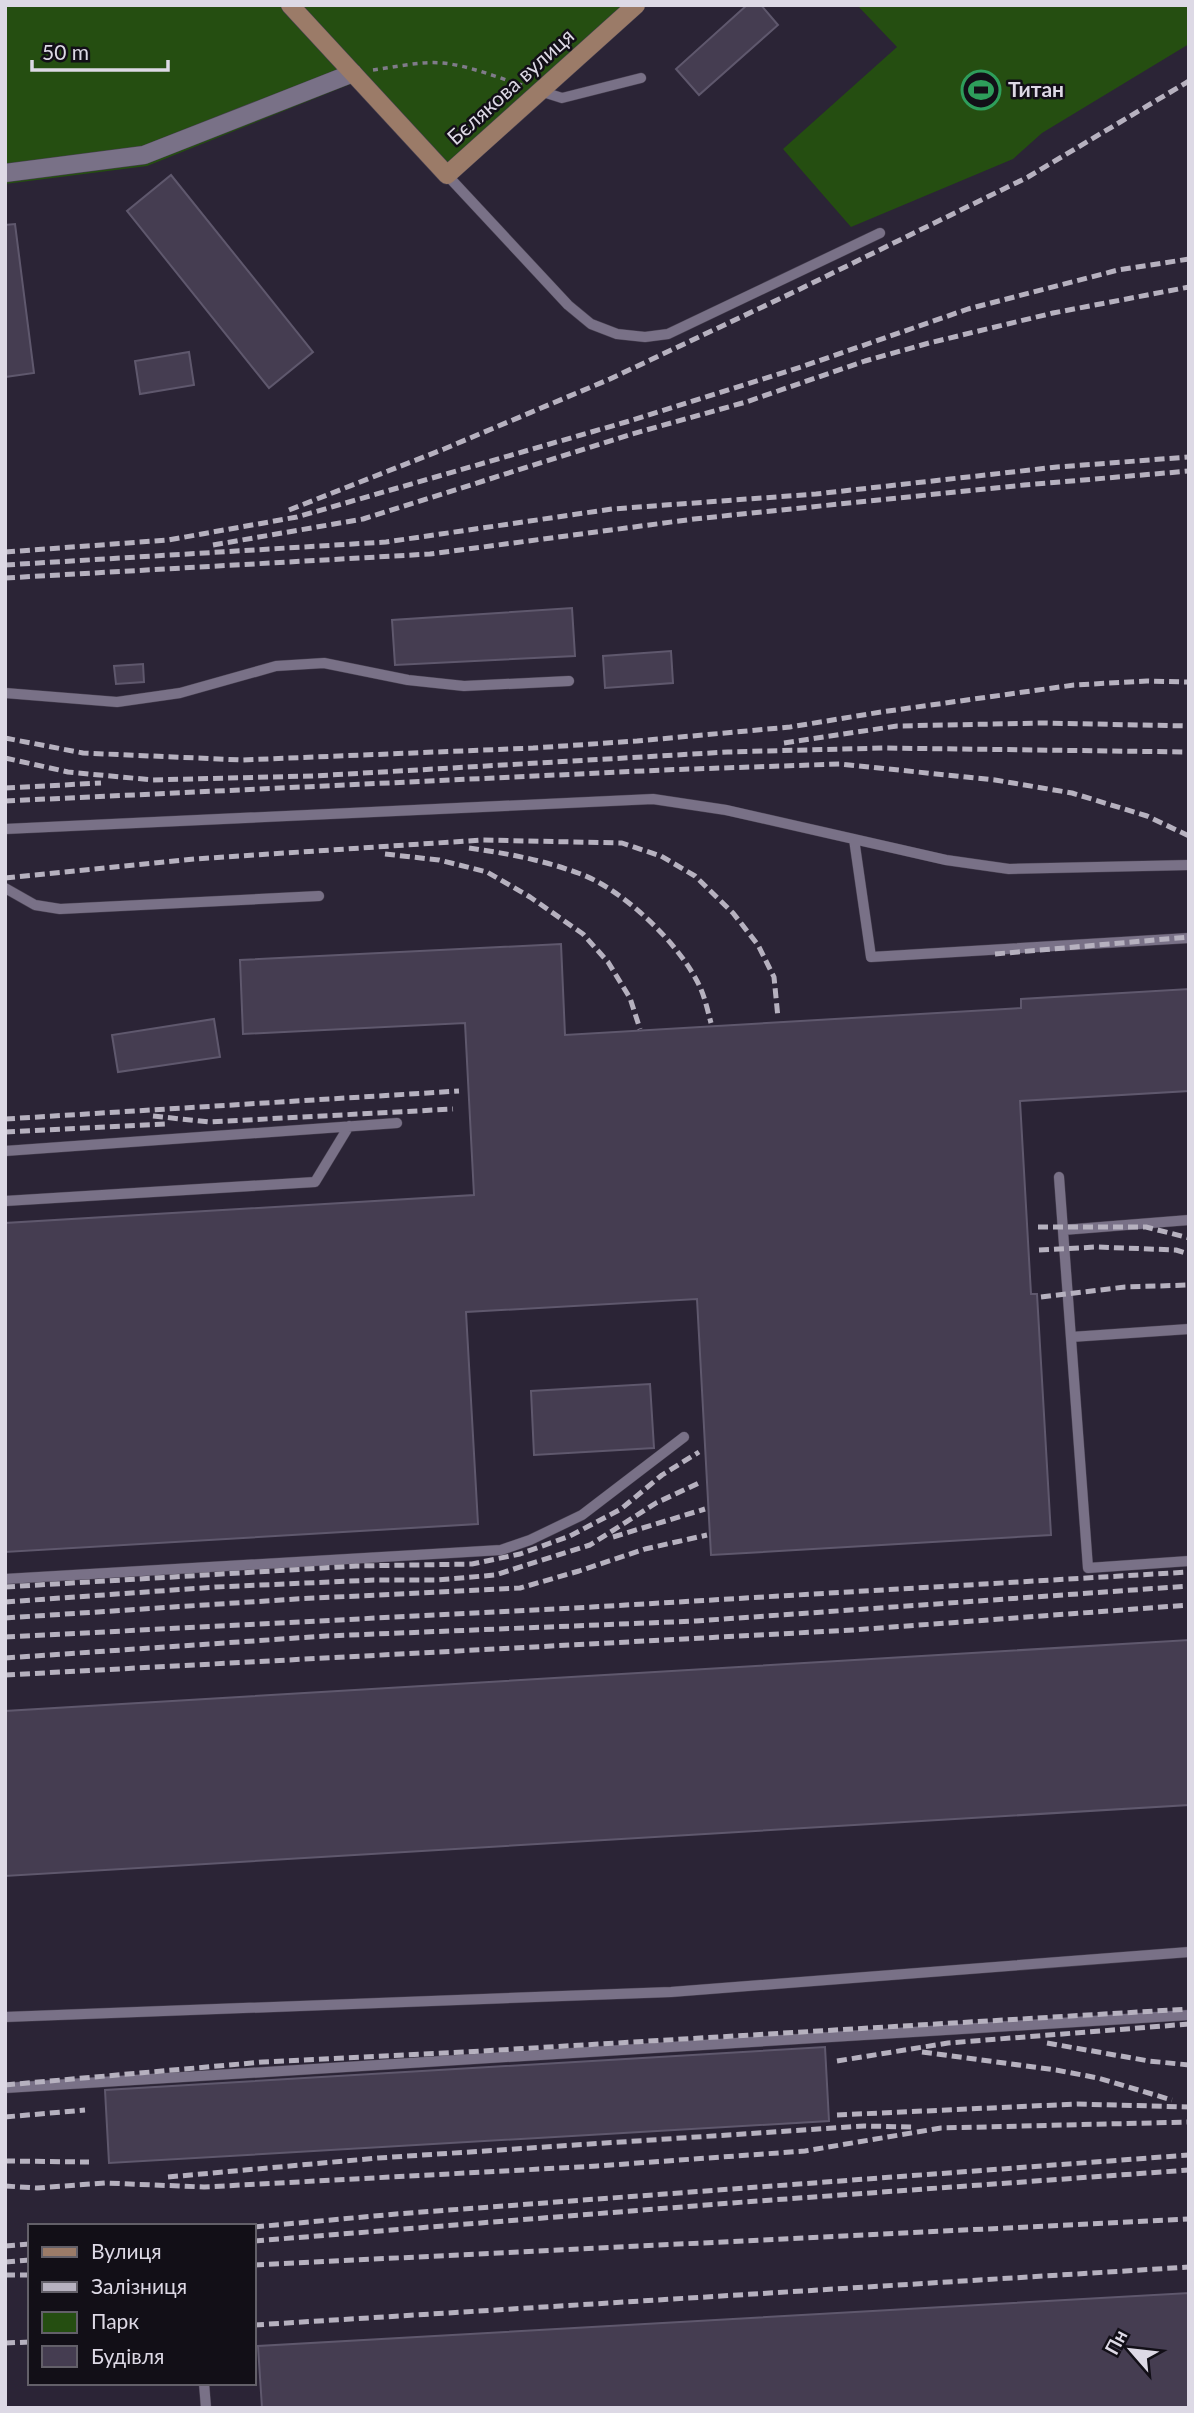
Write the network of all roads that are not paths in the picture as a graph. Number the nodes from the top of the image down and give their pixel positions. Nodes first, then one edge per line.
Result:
1 (290, 5) edge
2 (636, 5) edge
3 (353, 73) junction
4 (641, 78) dead end
5 (540, 91) junction
6 (5, 173) edge
7 (447, 175) junction
8 (880, 233) dead end
9 (569, 681) dead end
10 (5, 693) edge
11 (5, 830) edge
12 (854, 839) junction
13 (1189, 865) edge
14 (5, 888) edge
15 (320, 897) dead end
16 (1189, 938) edge
17 (397, 1123) dead end
18 (349, 1126) junction
19 (5, 1151) edge
20 (1059, 1177) dead end
21 (5, 1200) edge
22 (1189, 1220) edge
23 (1063, 1230) junction
24 (1189, 1329) edge
25 (1071, 1337) junction
26 (684, 1437) dead end
27 (1189, 1561) edge
28 (5, 1579) edge
29 (1189, 1952) edge
30 (1189, 2015) edge
31 (5, 2017) edge
32 (5, 2088) edge
33 (204, 2385) edge
34 (206, 2408) edge

1 - 3 street
2 - 5 street, Бєлякова вулиця
3 - 6 street
3 - 7 street
4 - 5 lane
5 - 7 street, Бєлякова вулиця
7 - 8 lane
9 - 10 lane
11 - 12 lane
12 - 13 lane
12 - 16 lane
14 - 15 lane
17 - 18 lane
18 - 19 lane
18 - 21 lane
20 - 23 lane
22 - 23 lane
23 - 25 lane
24 - 25 lane
25 - 27 lane
26 - 28 lane
29 - 31 lane
30 - 32 lane
33 - 34 lane

